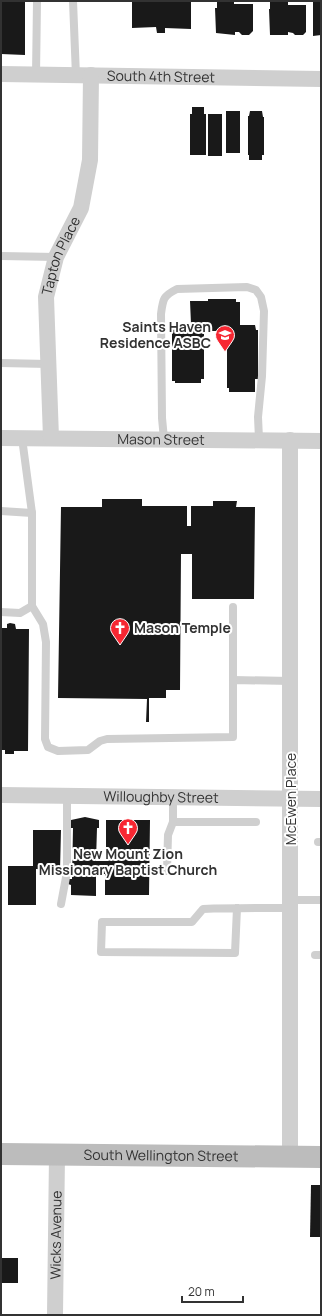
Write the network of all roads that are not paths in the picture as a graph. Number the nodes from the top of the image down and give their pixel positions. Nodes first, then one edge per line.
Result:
1 (37, 1) edge
2 (73, 1) edge
3 (1, 74) edge
4 (36, 75) junction
5 (84, 75) junction
6 (321, 79) edge
7 (1, 256) edge
8 (56, 257) junction
9 (1, 363) edge
10 (48, 364) junction
11 (1, 438) edge
12 (22, 438) junction
13 (51, 438) junction
14 (164, 439) junction
15 (259, 439) junction
16 (290, 440) junction
17 (321, 440) edge
18 (1, 511) edge
19 (32, 513) junction
20 (32, 606) junction
21 (233, 606) dead end
22 (1, 612) edge
23 (233, 680) junction
24 (291, 682) junction
25 (1, 795) edge
26 (67, 796) junction
27 (173, 797) junction
28 (291, 799) junction
29 (321, 799) edge
30 (173, 822) junction
31 (256, 822) dead end
32 (167, 871) dead end
33 (321, 900) edge
34 (61, 904) dead end
35 (291, 904) junction
36 (237, 908) junction
37 (1, 1154) edge
38 (57, 1155) junction
39 (290, 1157) junction
40 (321, 1157) edge
41 (55, 1315) edge

1 - 4 lane
2 - 5 lane
3 - 4 street, South 4th Street
4 - 5 street, South 4th Street
5 - 6 street, South 4th Street
5 - 8 street, Tapton Place
7 - 8 lane
8 - 10 street, Tapton Place
9 - 10 lane
10 - 13 street, Tapton Place
11 - 12 street, Mason Street
12 - 13 street, Mason Street
12 - 19 lane
13 - 14 street, Mason Street
14 - 15 street, Mason Street
14 - 15 lane
15 - 16 street, Mason Street
16 - 17 street, Mason Street
16 - 24 street, McEwen Place
18 - 19 lane
19 - 20 lane
20 - 22 lane
20 - 23 lane
21 - 23 lane
23 - 24 lane
24 - 28 street, McEwen Place
25 - 26 street, Willoughby Street
26 - 27 street, Willoughby Street
26 - 34 lane
27 - 28 street, Willoughby Street
27 - 30 lane
28 - 29 street, Willoughby Street
28 - 35 street, McEwen Place
30 - 31 lane
30 - 32 lane
33 - 35 lane
35 - 36 lane
35 - 39 street, McEwen Place
36 - 36 lane
37 - 38 street, South Wellington Street
38 - 39 street, South Wellington Street
38 - 41 street, Wicks Avenue
39 - 40 street, South Wellington Street

